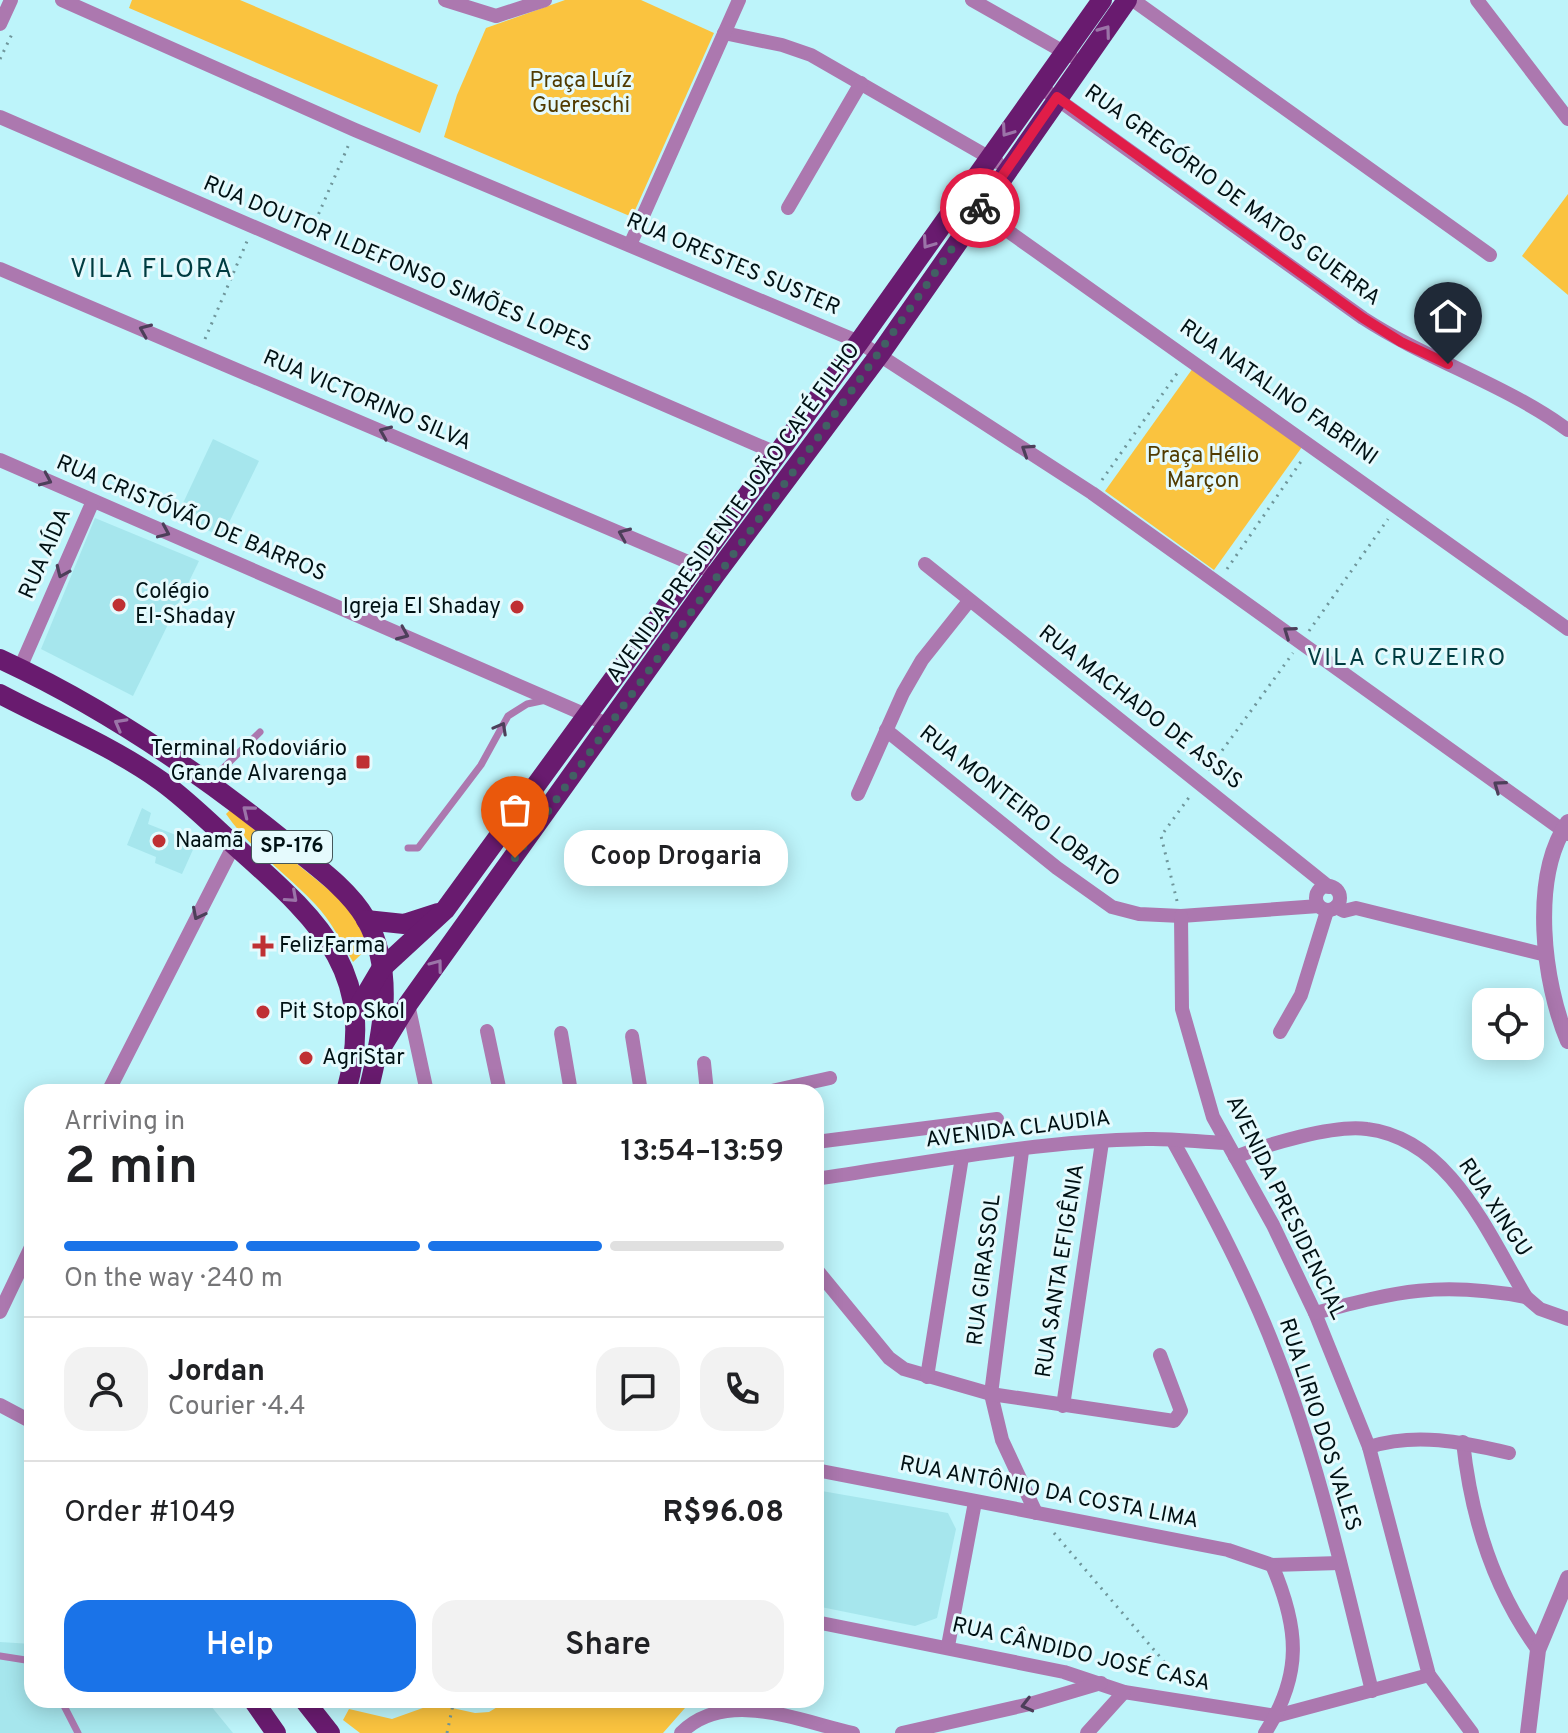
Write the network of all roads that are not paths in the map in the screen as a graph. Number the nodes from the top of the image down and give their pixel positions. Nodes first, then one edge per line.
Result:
1 (11, 0) edge
2 (62, 0) edge
3 (445, 0) edge
4 (545, 0) edge
5 (739, 0) edge
6 (972, 0) edge
7 (1102, 0) edge
8 (1130, 0) edge
9 (1477, 0) edge
10 (0, 24) edge
11 (724, 33) junction
12 (1063, 51) junction
13 (1082, 63) junction
14 (861, 83) junction
15 (1039, 86) junction
16 (1057, 97) junction
17 (0, 117) edge
18 (1568, 119) edge
19 (989, 156) junction
20 (1008, 168) junction
21 (960, 197) junction
22 (788, 208) dead end
23 (979, 209) junction
24 (630, 245) junction
25 (1490, 255) dead end
26 (0, 269) edge
27 (859, 342) junction
28 (880, 354) junction
29 (1568, 430) edge
30 (776, 453) junction
31 (0, 460) edge
32 (93, 501) junction
33 (696, 564) junction
34 (925, 564) dead end
35 (715, 575) junction
36 (969, 601) junction
37 (1568, 629) edge
38 (0, 659) edge
39 (20, 668) junction
40 (0, 694) edge
41 (548, 699) junction
42 (583, 717) junction
43 (609, 725) junction
44 (886, 730) junction
45 (260, 732) dead end
46 (161, 781) junction
47 (210, 781) junction
48 (858, 794) dead end
49 (1566, 829) edge
50 (234, 845) junction
51 (408, 848) dead end
52 (1330, 901) junction
53 (445, 910) junction
54 (1181, 916) junction
55 (366, 920) junction
56 (1546, 955) junction
57 (381, 969) junction
58 (408, 1004) junction
59 (355, 1013) junction
60 (487, 1031) dead end
61 (1280, 1032) dead end
62 (561, 1033) dead end
63 (632, 1036) dead end
64 (1568, 1041) edge
65 (378, 1053) junction
66 (704, 1063) dead end
67 (830, 1078) dead end
68 (112, 1084) edge
69 (348, 1084) edge
70 (370, 1084) edge
71 (425, 1084) edge
72 (498, 1084) edge
73 (570, 1084) edge
74 (640, 1084) edge
75 (706, 1084) edge
76 (803, 1084) edge
77 (997, 1119) dead end
78 (824, 1141) edge
79 (1173, 1141) junction
80 (1102, 1142) junction
81 (1226, 1143) junction
82 (1022, 1151) junction
83 (962, 1157) junction
84 (1235, 1157) junction
85 (824, 1178) edge
86 (24, 1262) edge
87 (824, 1279) edge
88 (1526, 1297) junction
89 (0, 1312) edge
90 (1315, 1313) junction
91 (1568, 1319) edge
92 (1160, 1355) dead end
93 (927, 1377) junction
94 (991, 1394) junction
95 (0, 1405) edge
96 (1063, 1406) junction
97 (24, 1418) edge
98 (1463, 1442) junction
99 (1369, 1447) junction
100 (1509, 1453) dead end
101 (824, 1472) edge
102 (975, 1502) junction
103 (1036, 1513) junction
104 (1340, 1563) junction
105 (1272, 1565) junction
106 (1565, 1587) edge
107 (824, 1623) edge
108 (948, 1646) junction
109 (1538, 1650) junction
110 (0, 1656) edge
111 (24, 1660) edge
112 (1429, 1675) junction
113 (1102, 1683) junction
114 (1372, 1691) junction
115 (1124, 1692) junction
116 (65, 1708) edge
117 (259, 1708) edge
118 (310, 1708) edge
119 (1276, 1716) junction
120 (78, 1733) edge
121 (276, 1733) edge
122 (330, 1733) edge
123 (681, 1733) edge
124 (853, 1733) edge
125 (902, 1733) edge
126 (1087, 1733) edge
127 (1265, 1733) edge
128 (1472, 1733) edge
129 (1528, 1733) edge

1 - 10 street
2 - 24 street, RUA ORESTES SUSTER
3 - 4 street
5 - 11 street
6 - 12 street
7 - 12 main road, AVENIDA PRESIDENTE JOÃO CAFÉ FILHO
13 -> 8 main road, AVENIDA PRESIDENTE JOÃO CAFÉ FILHO
8 - 25 street
9 - 18 street
11 - 14 street
11 - 24 street
12 - 13 street
12 - 15 main road, AVENIDA PRESIDENTE JOÃO CAFÉ FILHO
13 - 16 main road, AVENIDA PRESIDENTE JOÃO CAFÉ FILHO
14 - 19 street
14 - 22 street
15 - 16 street, RUA GREGÓRIO DE MATOS GUERRA
15 -> 19 main road, AVENIDA PRESIDENTE JOÃO CAFÉ FILHO
16 - 20 main road, AVENIDA PRESIDENTE JOÃO CAFÉ FILHO
16 - 29 street, RUA GREGÓRIO DE MATOS GUERRA
17 - 30 street, RUA DOUTOR ILDEFONSO SIMÕES LOPES
19 - 20 street
19 - 21 main road, AVENIDA PRESIDENTE JOÃO CAFÉ FILHO
20 - 23 main road, AVENIDA PRESIDENTE JOÃO CAFÉ FILHO
21 - 23 street, RUA NATALINO FABRINI
21 -> 27 main road, AVENIDA PRESIDENTE JOÃO CAFÉ FILHO
23 - 28 main road, AVENIDA PRESIDENTE JOÃO CAFÉ FILHO
23 - 37 street, RUA NATALINO FABRINI
24 - 27 street, RUA ORESTES SUSTER
33 -> 26 street, RUA VICTORINO SILVA
27 - 28 street, RUA ORESTES SUSTER
27 - 30 main road, AVENIDA PRESIDENTE JOÃO CAFÉ FILHO
28 - 35 main road, AVENIDA PRESIDENTE JOÃO CAFÉ FILHO
49 -> 28 street, RUA ORESTES SUSTER
30 - 33 main road, AVENIDA PRESIDENTE JOÃO CAFÉ FILHO
31 -> 32 street, RUA CRISTÓVÃO DE BARROS
32 -> 39 street, RUA AÍDA
32 -> 41 street, RUA CRISTÓVÃO DE BARROS
33 - 35 street, RUA VICTORINO SILVA
33 - 42 main road, AVENIDA PRESIDENTE JOÃO CAFÉ FILHO
34 - 36 street, RUA MACHADO DE ASSIS
35 - 43 main road, AVENIDA PRESIDENTE JOÃO CAFÉ FILHO
36 - 44 street
36 - 52 street, RUA MACHADO DE ASSIS
38 - 39 main road, SP-176
47 -> 39 main road, SP-176
40 - 46 main road, SP-176
41 - 42 street, RUA CRISTÓVÃO DE BARROS
51 -> 41 lane
42 - 43 street, RUA CRISTÓVÃO DE BARROS
42 - 53 main road, AVENIDA PRESIDENTE JOÃO CAFÉ FILHO
58 -> 43 main road, AVENIDA PRESIDENTE JOÃO CAFÉ FILHO
44 - 48 street
44 - 54 street, RUA MONTEIRO LOBATO
45 - 47 lane
46 - 47 main road
46 - 50 main road, SP-176
55 -> 47 main road, SP-176
49 - 56 street
50 -> 59 main road, SP-176
50 -> 68 street
52 - 54 street, RUA MONTEIRO LOBATO
52 - 56 street
52 - 61 street
53 - 55 main road
53 - 57 main road, AVENIDA PRESIDENTE JOÃO CAFÉ FILHO
54 - 81 street, AVENIDA PRESIDENCIAL
55 - 57 main road, SP-176
56 - 64 street
57 - 59 main road, AVENIDA PRESIDENTE JOÃO CAFÉ FILHO
57 - 65 main road, SP-176
58 - 65 main road, AVENIDA PRESIDENTE JOÃO CAFÉ FILHO
58 - 71 street
59 - 69 main road, SP-176
60 - 72 street
62 - 73 street
63 - 74 street
65 - 70 main road, SP-176
66 - 75 street
67 - 76 street
77 - 78 street
79 - 80 street, AVENIDA CLAUDIA
79 - 81 street, AVENIDA CLAUDIA
79 - 104 street, RUA LIRIO DOS VALES
80 - 82 street, AVENIDA CLAUDIA
80 - 96 street, RUA SANTA EFIGÊNIA
81 - 84 street, AVENIDA PRESIDENCIAL
82 - 83 street, AVENIDA CLAUDIA
82 - 94 street, RUA GIRASSOL
83 - 85 street, AVENIDA CLAUDIA
83 - 93 street
84 - 88 street, RUA XINGU
84 - 90 street, AVENIDA PRESIDENCIAL
86 - 89 street
87 - 93 street
88 - 90 street
88 - 91 street, RUA XINGU
90 - 99 street, AVENIDA PRESIDENCIAL
92 - 96 street
93 - 94 street
94 - 96 street
94 - 103 street
95 - 97 street
98 - 99 street
98 - 100 street
98 - 109 street
99 - 112 street, AVENIDA PRESIDENCIAL
101 - 102 street, RUA ANTÔNIO DA COSTA LIMA
102 - 103 street, RUA ANTÔNIO DA COSTA LIMA
102 - 108 street
103 - 105 street, RUA ANTÔNIO DA COSTA LIMA
104 - 105 street
104 - 114 street, RUA LIRIO DOS VALES
105 - 119 street
106 - 109 street
107 - 108 street, RUA CÂNDIDO JOSÉ CASA
108 - 113 street, RUA CÂNDIDO JOSÉ CASA
109 - 129 street
110 - 111 lane
112 - 114 street, RUA CÂNDIDO JOSÉ CASA
112 - 128 street, AVENIDA PRESIDENCIAL
113 - 115 street, RUA CÂNDIDO JOSÉ CASA
113 -> 125 street
114 - 119 street, RUA CÂNDIDO JOSÉ CASA
115 - 119 street, RUA CÂNDIDO JOSÉ CASA
115 - 126 street
116 - 120 lane
117 - 121 main road
118 - 122 main road
119 - 127 street
123 - 124 street

